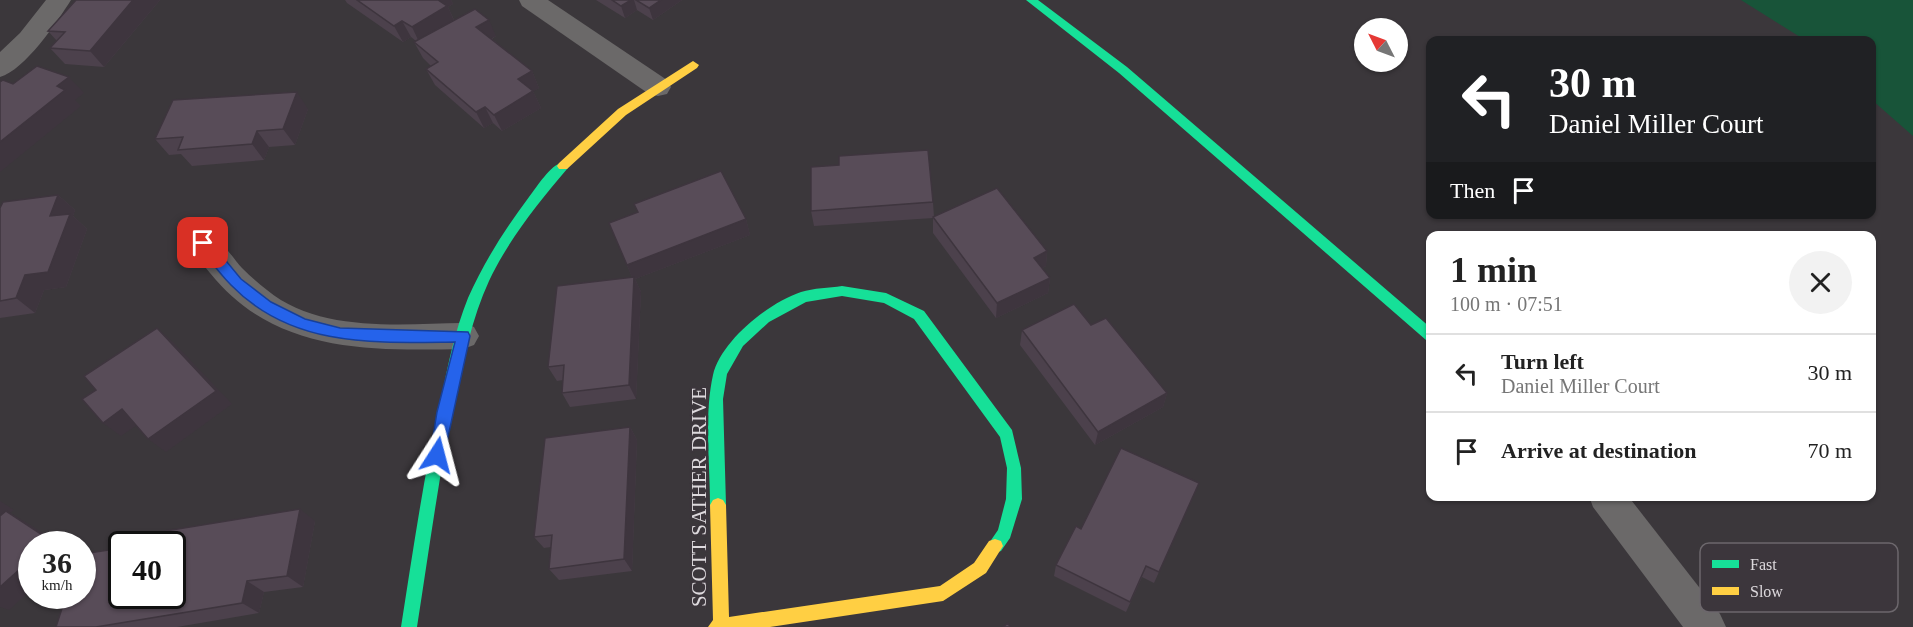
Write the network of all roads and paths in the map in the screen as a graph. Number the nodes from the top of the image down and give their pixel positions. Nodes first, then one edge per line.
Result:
1 (59, 0) edge
2 (531, 0) edge
3 (1031, 0) edge
4 (693, 65) dead end
5 (0, 68) edge
6 (658, 87) junction
7 (203, 243) dead end
8 (1426, 332) edge
9 (463, 336) junction
10 (1610, 501) edge
11 (721, 626) edge
12 (409, 627) edge
13 (716, 627) edge
14 (1707, 627) edge

1 - 5 street
2 - 6 street
3 - 8 street
4 - 6 street
6 - 9 street
7 - 9 street
9 - 12 street
10 - 14 street
11 - 11 street, SCOTT SATHER DRIVE
11 - 13 street, SCOTT SATHER DRIVE

